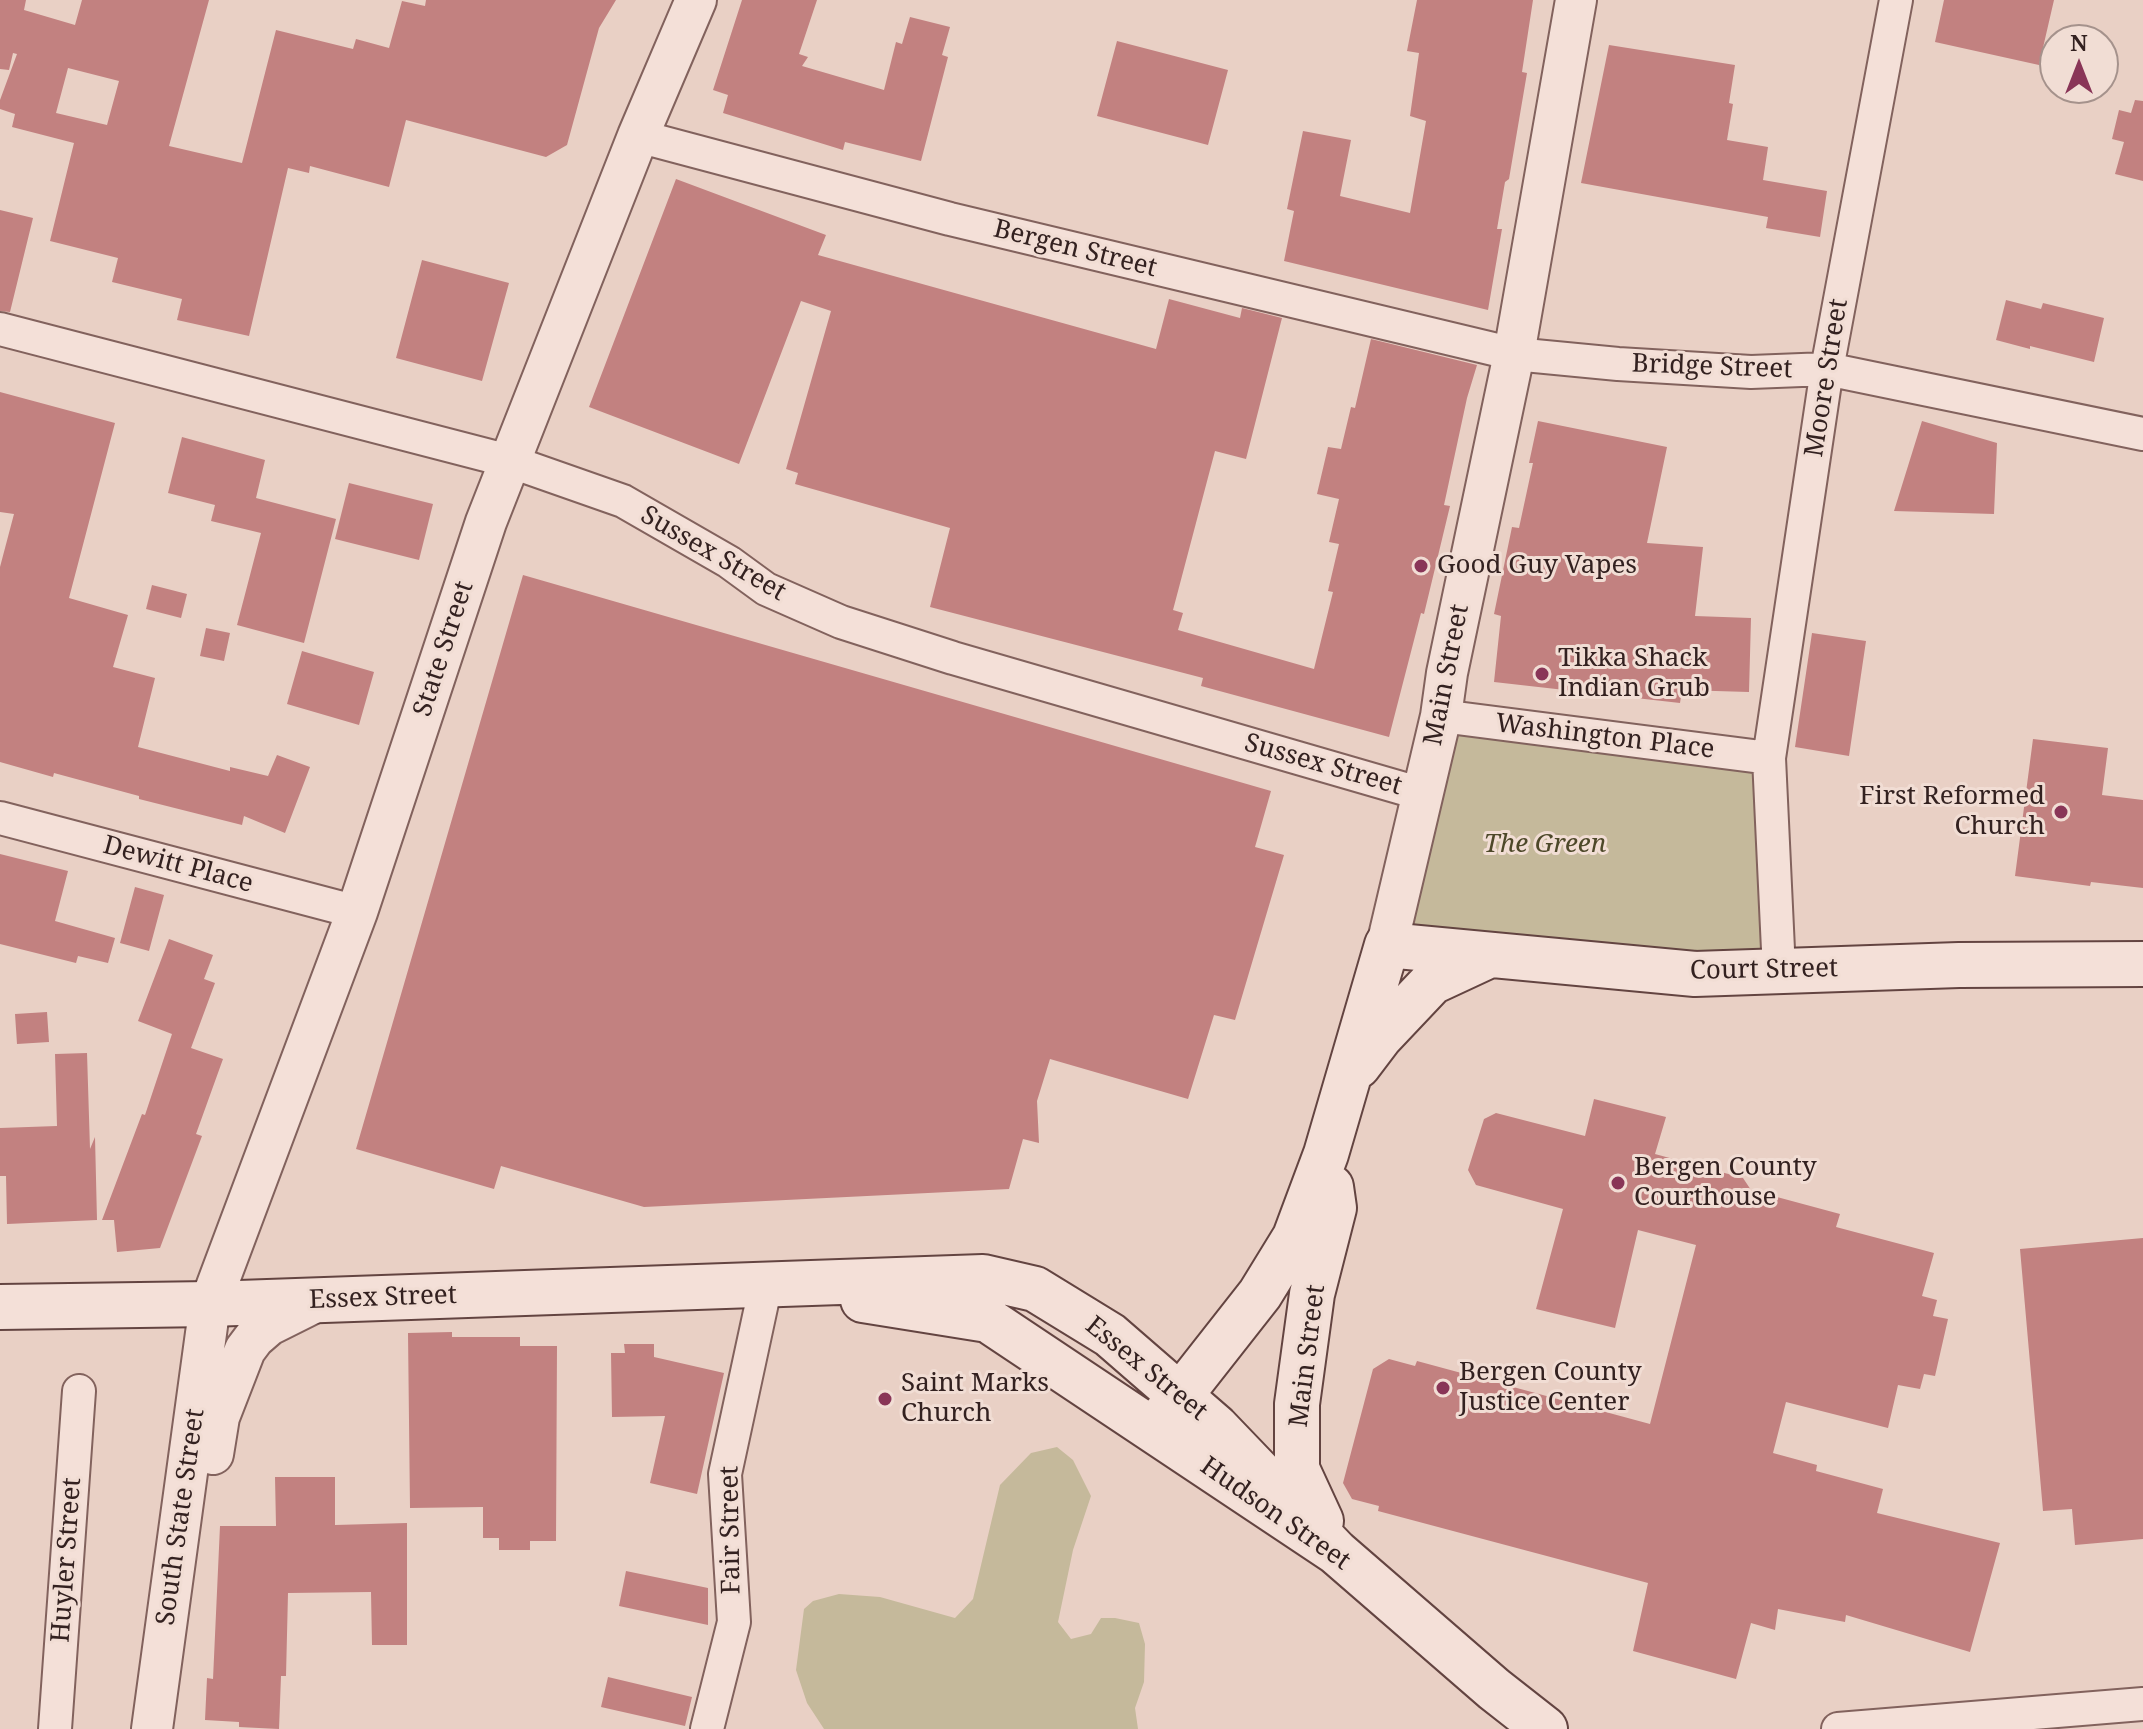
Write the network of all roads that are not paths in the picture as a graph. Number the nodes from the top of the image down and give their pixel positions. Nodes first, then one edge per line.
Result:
1 (696, 0) edge
2 (1576, 0) edge
3 (1896, 0) edge
4 (638, 136) junction
5 (0, 329) edge
6 (1514, 354) junction
7 (1827, 369) junction
8 (2143, 434) edge
9 (509, 461) junction
10 (1441, 716) junction
11 (1769, 758) junction
12 (1422, 794) junction
13 (0, 818) edge
14 (357, 912) junction
15 (1387, 945) junction
16 (1493, 954) junction
17 (2143, 964) edge
18 (1779, 971) junction
19 (1346, 1080) junction
20 (1326, 1154) junction
21 (766, 1284) junction
22 (319, 1300) junction
23 (210, 1304) junction
24 (0, 1307) edge
25 (988, 1320) joint
26 (79, 1391) dead end
27 (1166, 1412) junction
28 (182, 1505) junction
29 (1336, 1552) junction
30 (2143, 1704) edge
31 (55, 1729) edge
32 (152, 1729) edge
33 (707, 1729) edge
34 (1545, 1729) edge
35 (1838, 1729) edge

1 - 4 street, State Street
2 - 6 street, Main Street
3 - 7 street, Moore Street
4 - 6 street, Bergen Street
4 - 9 street, State Street
5 - 9 street, Sussex Street
6 - 7 street, Bridge Street
6 - 10 street, Main Street
7 - 8 street, Bridge Street
7 - 11 street, Moore Street
9 - 12 street, Sussex Street
9 - 14 street, State Street
10 - 11 street, Washington Place
10 - 12 street, Main Street
11 - 18 street, Moore Street
12 - 15 street, Main Street
13 - 14 street, Dewitt Place
14 - 23 street, State Street
15 - 16 main road, Court Street
15 - 19 main road, Main Street
16 - 18 main road, Court Street
16 - 19 main road
17 - 18 main road, Court Street
19 - 20 main road, Main Street
20 - 27 main road, Main Street
20 - 29 main road, Main Street
21 - 22 main road, Essex Street
21 - 25 main road, Essex Street
21 - 27 main road, Essex Street
21 - 33 street, Fair Street
22 - 23 main road, Essex Street
22 - 28 street
23 - 24 main road, Essex Street
23 - 28 street, South State Street
25 - 27 main road, Hudson Street
26 - 31 street, Huyler Street
27 - 29 main road, Hudson Street
28 - 32 street, South State Street
29 - 34 main road, Hudson Street
30 - 35 street

